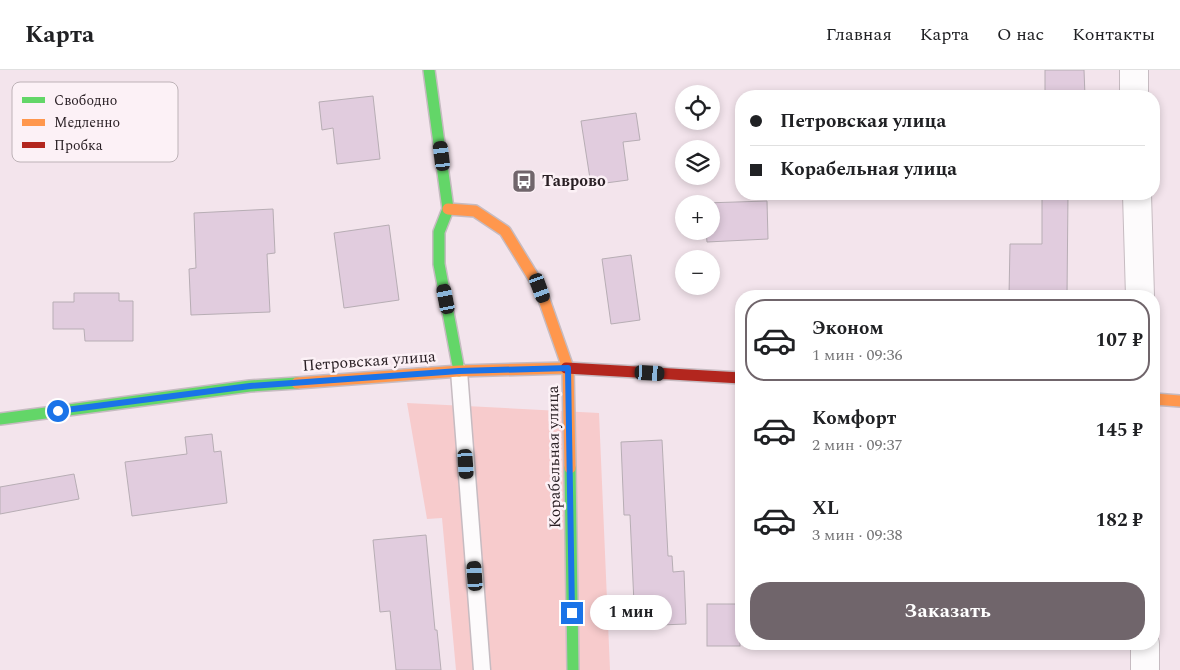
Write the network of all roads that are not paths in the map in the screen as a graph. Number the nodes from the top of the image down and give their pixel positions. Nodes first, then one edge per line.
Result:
1 (1134, 70) edge
2 (433, 75) edge
3 (1134, 90) edge
4 (1137, 200) edge
5 (448, 209) junction
6 (1140, 290) edge
7 (568, 368) junction
8 (459, 371) junction
9 (735, 378) edge
10 (1160, 399) edge
11 (1180, 401) edge
12 (0, 419) edge
13 (1145, 650) edge
14 (482, 670) edge
15 (573, 670) edge
16 (1145, 670) edge

1 - 3 street
2 - 5 street
4 - 6 street
5 - 7 street, Корабельная улица
5 - 8 street
7 - 8 street, Петровская улица
7 - 9 street, Петровская улица
7 - 15 street, Корабельная улица
8 - 12 street, Петровская улица
8 - 14 lane
10 - 11 street
13 - 16 street

